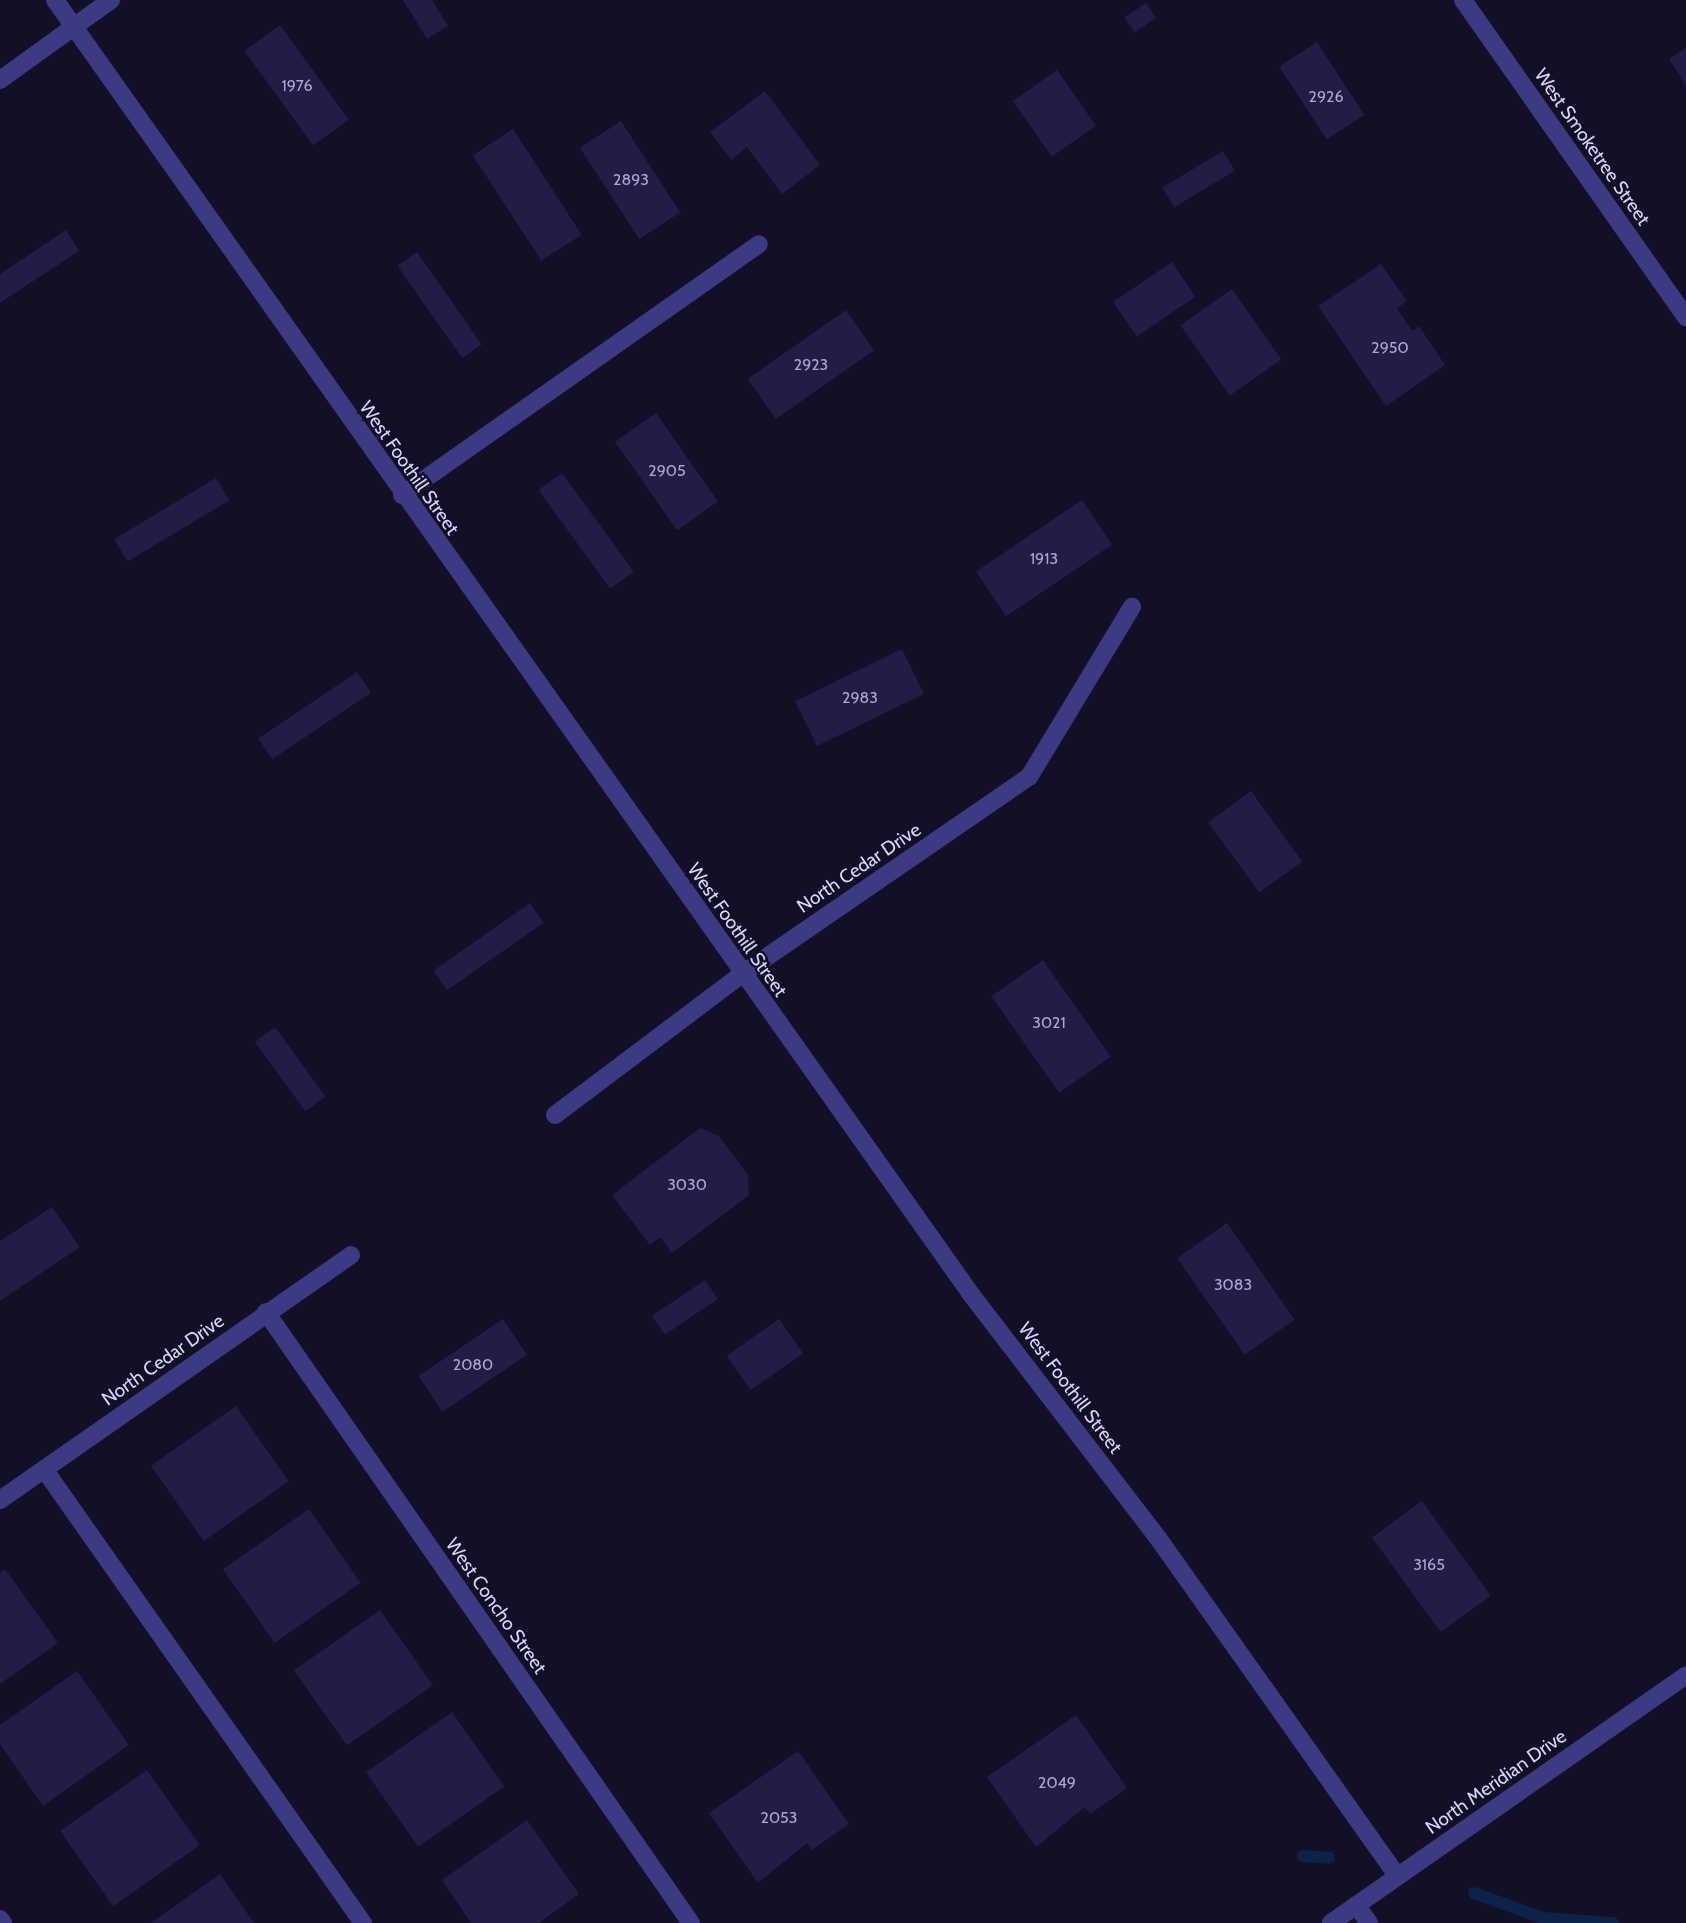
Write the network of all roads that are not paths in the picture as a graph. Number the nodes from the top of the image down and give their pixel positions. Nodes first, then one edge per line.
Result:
1 (55, 0) edge
2 (111, 0) edge
3 (1463, 0) edge
4 (74, 26) junction
5 (0, 80) edge
6 (759, 244) dead end
7 (1686, 317) edge
8 (402, 495) junction
9 (1132, 607) dead end
10 (742, 974) junction
11 (555, 1115) dead end
12 (351, 1255) dead end
13 (266, 1312) junction
14 (44, 1469) junction
15 (0, 1500) edge
16 (1686, 1675) edge
17 (1397, 1876) junction
18 (1356, 1905) junction
19 (363, 1923) edge
20 (691, 1923) edge
21 (1331, 1923) edge
22 (1369, 1923) edge

1 - 4 street, West Foothill Street
2 - 4 street
3 - 7 street, West Smoketree Street
4 - 5 street
4 - 8 street, West Foothill Street
6 - 8 street
8 - 10 street, West Foothill Street
9 - 10 street, North Cedar Drive
10 - 11 street, North Cedar Drive
10 - 17 street, West Foothill Street
12 - 13 street, North Cedar Drive
13 - 14 street, North Cedar Drive
13 - 20 street, West Concho Street
14 - 15 street, North Cedar Drive
14 - 19 street
16 - 17 street, North Meridian Drive
17 - 18 street, North Meridian Drive
18 - 21 street, North Meridian Drive
18 - 22 street

